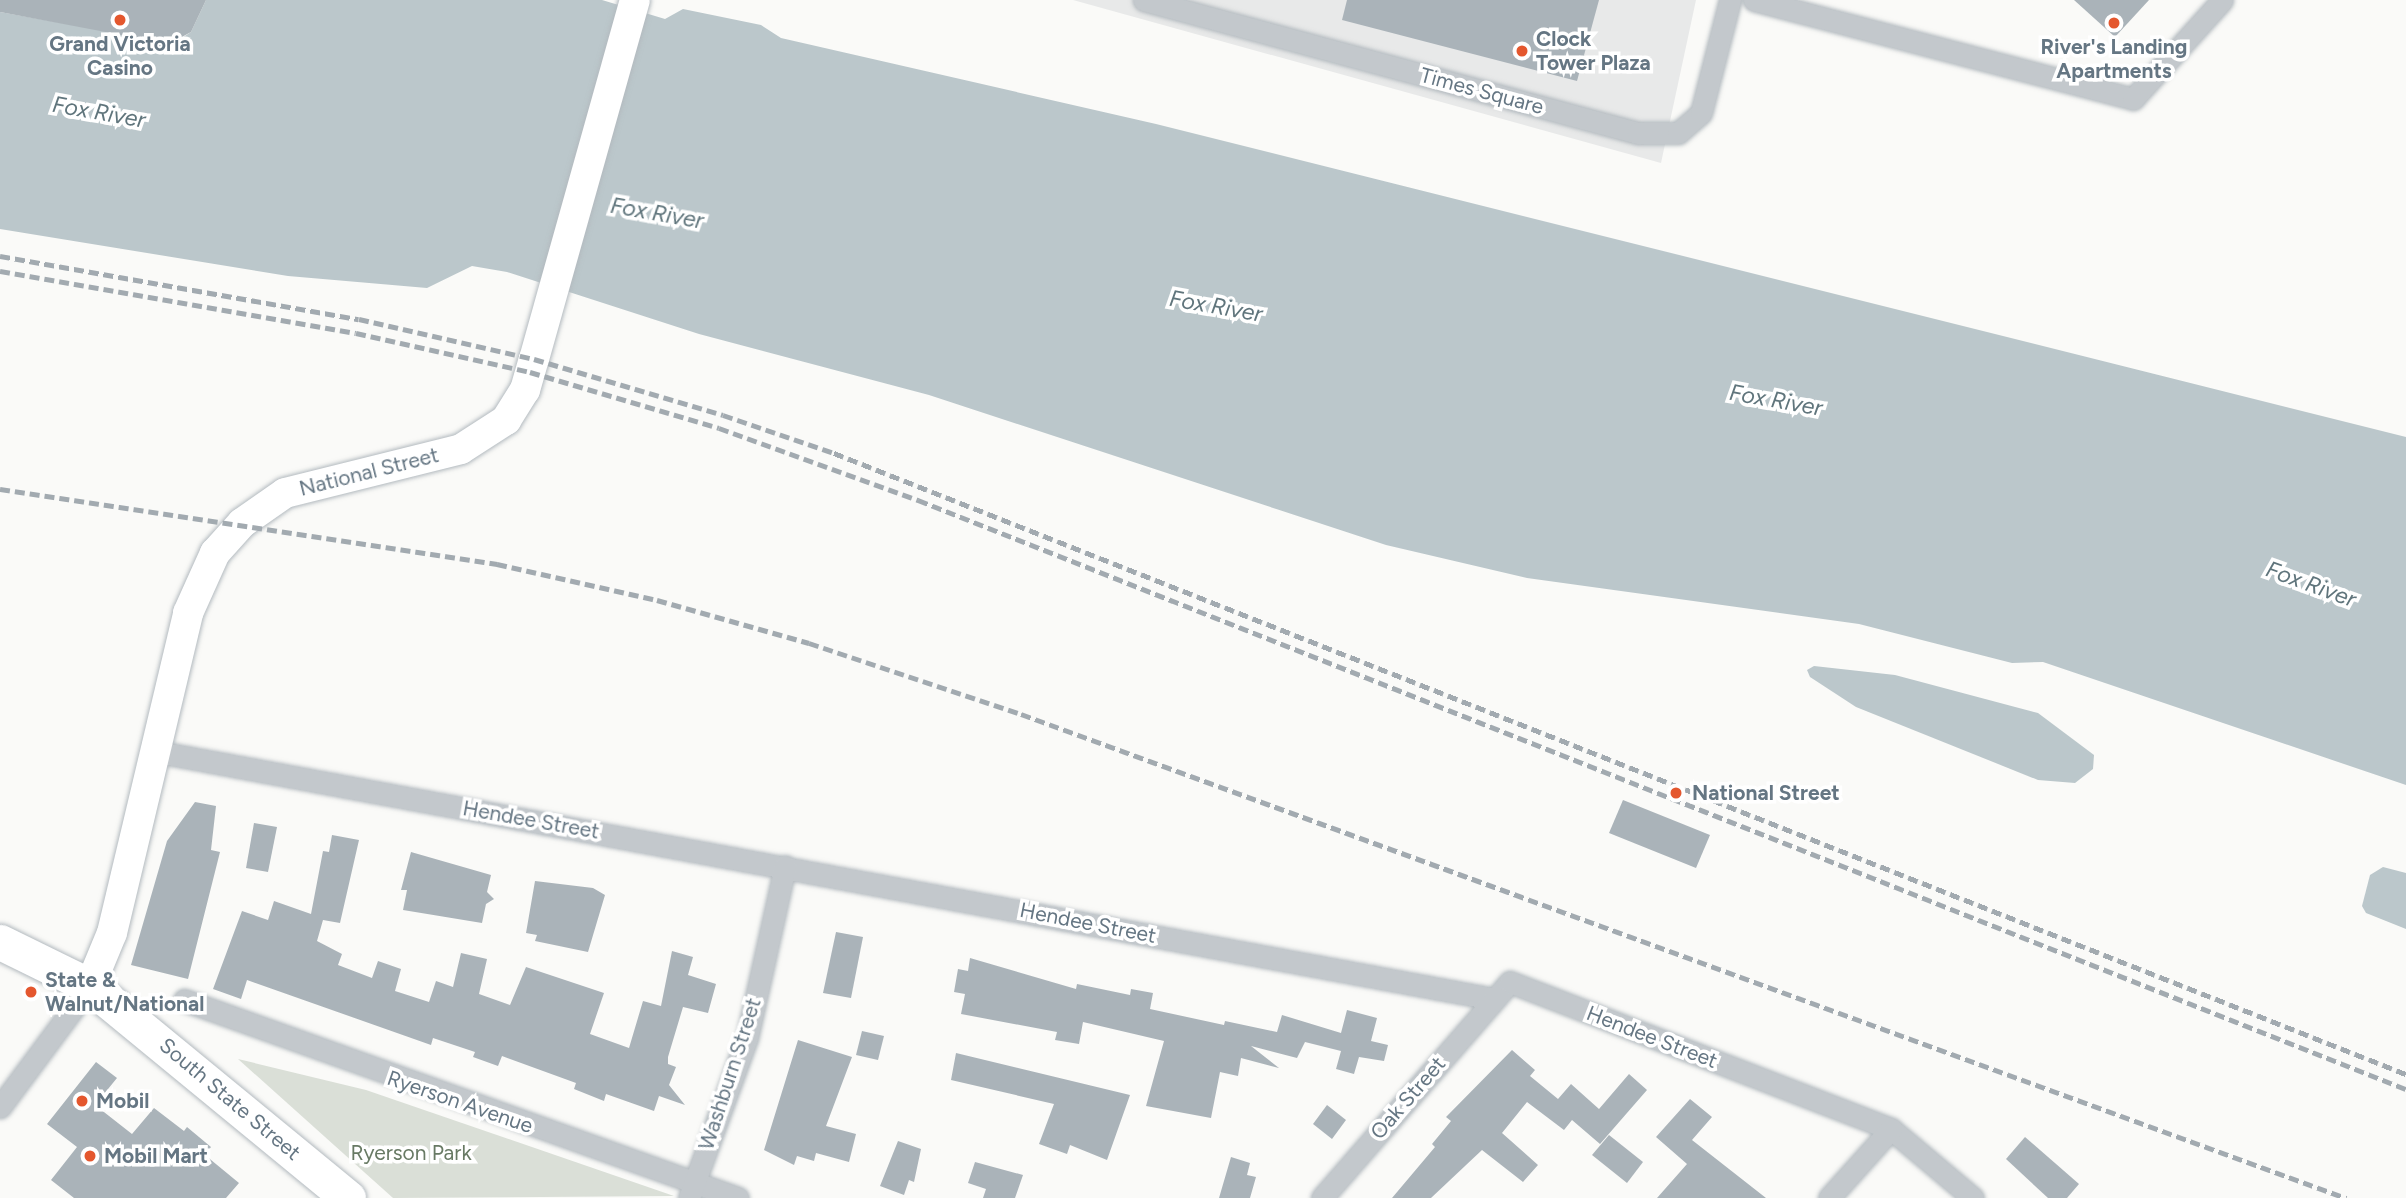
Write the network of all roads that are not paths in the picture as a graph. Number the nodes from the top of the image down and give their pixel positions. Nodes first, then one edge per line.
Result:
1 (635, 0) edge
2 (1144, 0) edge
3 (1730, 0) edge
4 (1754, 0) edge
5 (2222, 0) edge
6 (153, 751) junction
7 (785, 866) junction
8 (0, 942) edge
9 (90, 986) junction
10 (1494, 999) junction
11 (184, 1000) dead end
12 (0, 1107) edge
13 (1891, 1129) junction
14 (692, 1191) edge
15 (348, 1198) edge
16 (738, 1198) edge
17 (1322, 1198) edge
18 (1829, 1198) edge
19 (1973, 1198) edge

1 - 6 street, National Street
2 - 3 street, Times Square
4 - 5 street
6 - 7 street, Hendee Street
6 - 9 street, National Street
7 - 10 street, Hendee Street
7 - 14 street, Washburn Street
8 - 9 main road, South State Street
9 - 12 street
9 - 15 main road, South State Street
10 - 13 street, Hendee Street
10 - 17 street, Oak Street
11 - 14 street, Ryerson Avenue
13 - 18 street
13 - 19 street, Hendee Street
14 - 16 street, Ryerson Avenue

